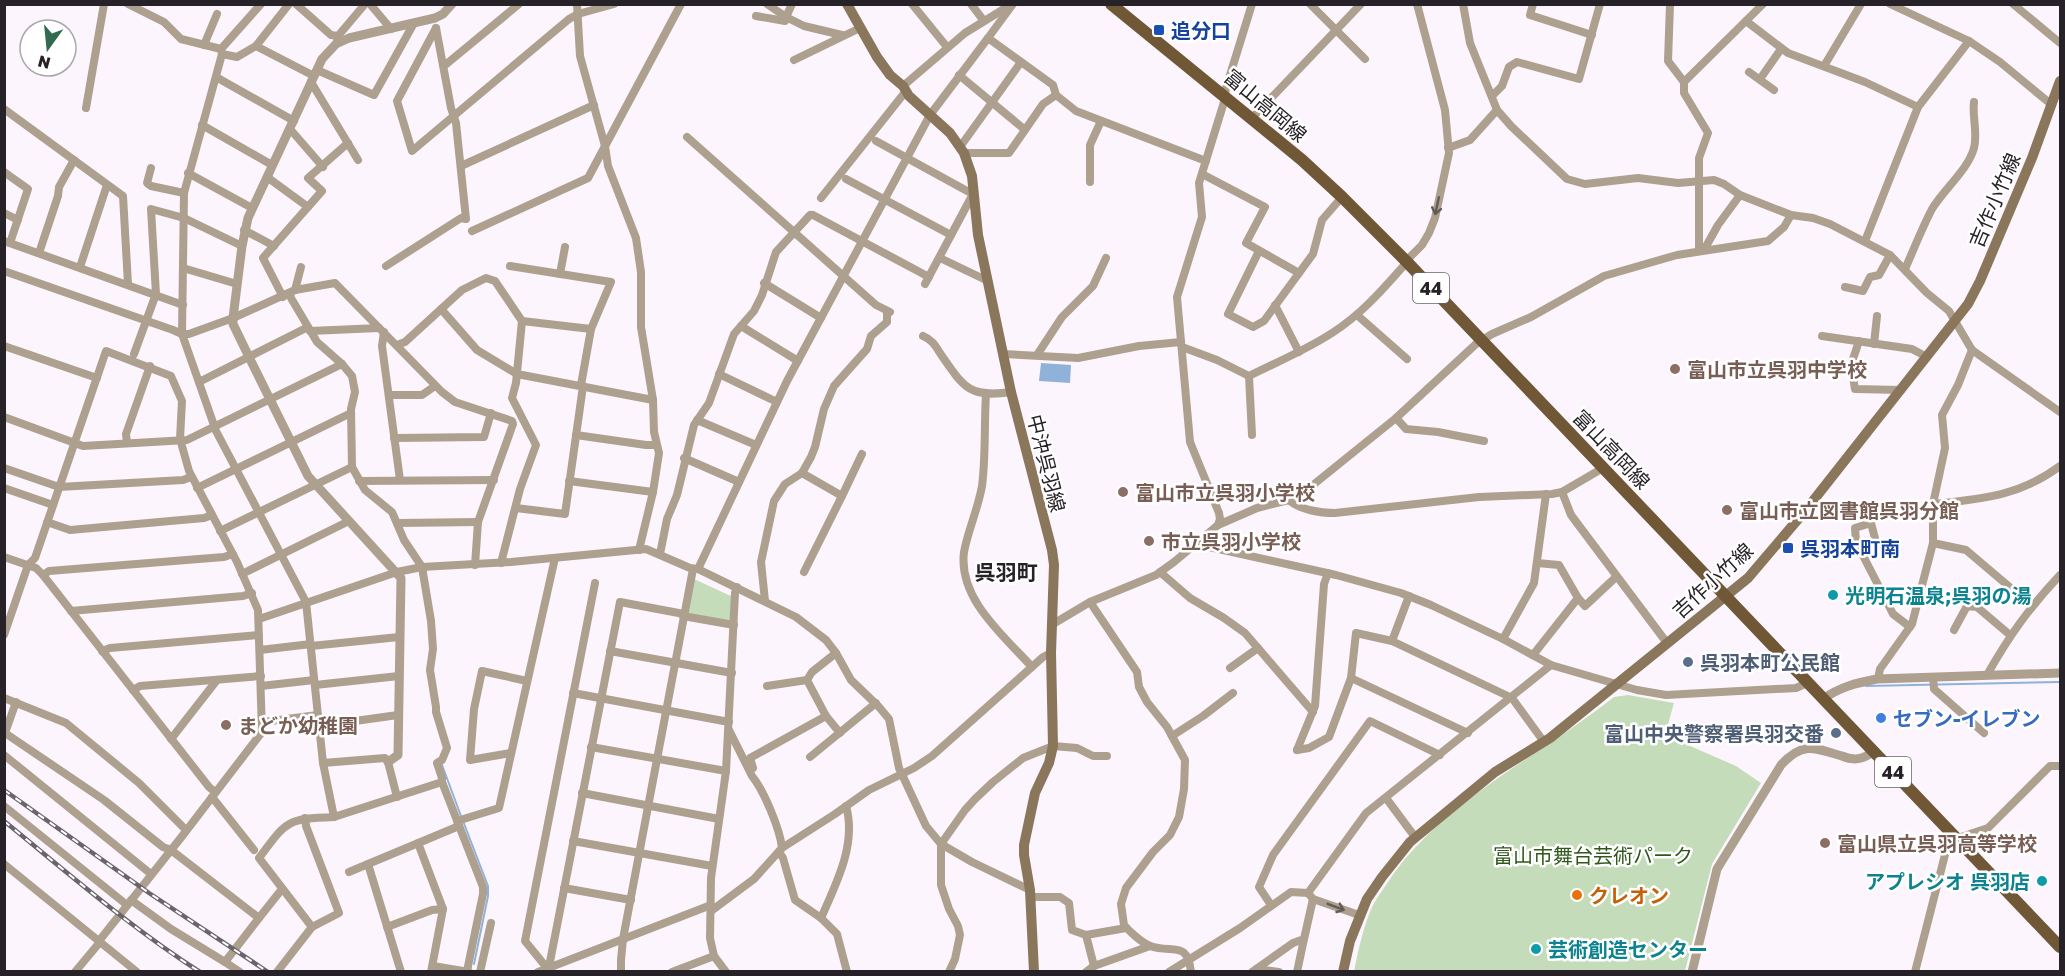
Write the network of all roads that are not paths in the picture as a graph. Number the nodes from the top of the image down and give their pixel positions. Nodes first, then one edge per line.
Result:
1 (104, 4) edge
2 (128, 4) edge
3 (364, 4) edge
4 (370, 4) edge
5 (452, 4) edge
6 (519, 4) edge
7 (577, 4) edge
8 (614, 4) edge
9 (681, 4) edge
10 (767, 4) edge
11 (792, 4) edge
12 (847, 4) edge
13 (912, 4) edge
14 (971, 4) edge
15 (1013, 4) edge
16 (1111, 4) edge
17 (1252, 4) edge
18 (1310, 4) edge
19 (1361, 4) edge
20 (1417, 4) edge
21 (1462, 4) edge
22 (1533, 4) edge
23 (1600, 4) edge
24 (1670, 4) edge
25 (1764, 4) edge
26 (1861, 4) edge
27 (1890, 4) edge
28 (2013, 4) edge
29 (290, 5) edge
30 (258, 6) edge
31 (217, 14) dead end
32 (578, 14) junction
33 (756, 16) dead end
34 (786, 17) junction
35 (984, 21) junction
36 (1746, 21) junction
37 (414, 23) junction
38 (435, 23) junction
39 (391, 28) junction
40 (860, 28) junction
41 (1336, 30) junction
42 (842, 35) junction
43 (1592, 35) junction
44 (988, 38) junction
45 (337, 40) junction
46 (1969, 41) junction
47 (2061, 44) edge
48 (204, 45) junction
49 (256, 46) junction
50 (948, 47) junction
51 (1781, 49) junction
52 (221, 51) junction
53 (1365, 59) dead end
54 (794, 60) dead end
55 (1021, 62) junction
56 (444, 66) junction
57 (1824, 66) junction
58 (1749, 72) dead end
59 (959, 75) junction
60 (314, 76) junction
61 (216, 77) junction
62 (1760, 79) junction
63 (2061, 81) edge
64 (1684, 82) junction
65 (905, 89) junction
66 (1774, 90) dead end
67 (1056, 95) junction
68 (1225, 95) junction
69 (1492, 96) junction
70 (2056, 100) edge
71 (992, 102) junction
72 (1974, 102) dead end
73 (594, 105) junction
74 (1917, 107) junction
75 (86, 108) dead end
76 (4, 109) edge
77 (1497, 110) junction
78 (930, 115) junction
79 (454, 116) junction
80 (1252, 118) junction
81 (1101, 121) junction
82 (202, 125) junction
83 (292, 125) junction
84 (1024, 129) junction
85 (687, 137) dead end
86 (876, 141) dead end
87 (348, 144) junction
88 (605, 146) junction
89 (1448, 148) junction
90 (962, 150) junction
91 (907, 158) junction
92 (74, 160) junction
93 (358, 160) dead end
94 (1206, 161) junction
95 (272, 165) junction
96 (323, 166) junction
97 (461, 166) junction
98 (151, 168) dead end
99 (4, 172) edge
100 (188, 173) junction
101 (1202, 174) junction
102 (267, 177) junction
103 (846, 179) dead end
104 (1698, 180) junction
105 (1090, 182) dead end
106 (107, 185) junction
107 (974, 192) junction
108 (184, 193) junction
109 (1740, 195) junction
110 (1342, 196) junction
111 (821, 198) dead end
112 (885, 200) junction
113 (308, 207) junction
114 (252, 208) junction
115 (4, 213) edge
116 (1791, 215) junction
117 (184, 218) junction
118 (18, 220) junction
119 (244, 230) junction
120 (472, 231) dead end
121 (794, 233) junction
122 (951, 235) junction
123 (1865, 241) junction
124 (7, 242) edge
125 (862, 242) junction
126 (242, 246) junction
127 (274, 246) junction
128 (565, 246) dead end
129 (1259, 251) junction
130 (1702, 251) junction
131 (39, 253) junction
132 (1890, 255) junction
133 (940, 258) junction
134 (1106, 258) dead end
135 (1406, 262) junction
136 (386, 266) dead end
137 (510, 266) dead end
138 (80, 267) junction
139 (301, 267) dead end
140 (183, 268) junction
141 (1905, 268) junction
142 (4, 271) edge
143 (1299, 273) junction
144 (560, 274) junction
145 (843, 277) junction
146 (988, 281) junction
147 (764, 283) junction
148 (128, 284) junction
149 (237, 284) junction
150 (1845, 287) dead end
151 (289, 293) junction
152 (156, 294) junction
153 (183, 305) junction
154 (1275, 305) junction
155 (441, 309) junction
156 (1357, 315) junction
157 (1877, 315) dead end
158 (233, 318) junction
159 (822, 318) junction
160 (147, 320) junction
161 (522, 321) junction
162 (1955, 321) junction
163 (741, 326) junction
164 (309, 329) junction
165 (382, 330) junction
166 (591, 330) junction
167 (182, 334) junction
168 (923, 336) dead end
169 (1822, 336) dead end
170 (1481, 340) junction
171 (1859, 341) junction
172 (1181, 344) junction
173 (1874, 344) junction
174 (397, 345) junction
175 (4, 346) edge
176 (1972, 350) junction
177 (1299, 352) junction
178 (134, 354) dead end
179 (1004, 354) junction
180 (1037, 355) junction
181 (249, 357) junction
182 (1927, 357) junction
183 (1407, 359) dead end
184 (798, 361) junction
185 (342, 364) junction
186 (150, 366) junction
187 (517, 374) junction
188 (719, 374) junction
189 (1249, 376) junction
190 (97, 378) junction
191 (199, 382) junction
192 (435, 386) junction
193 (582, 386) junction
194 (1901, 390) junction
195 (1011, 392) junction
196 (986, 394) junction
197 (389, 395) junction
198 (270, 400) junction
199 (653, 400) junction
200 (777, 402) junction
201 (2061, 412) edge
202 (351, 413) junction
203 (490, 413) junction
204 (4, 417) edge
205 (1396, 418) junction
206 (697, 420) junction
207 (214, 427) junction
208 (576, 435) junction
209 (1252, 435) dead end
210 (394, 438) junction
211 (180, 439) junction
212 (1484, 441) dead end
213 (75, 442) junction
214 (290, 442) junction
215 (127, 444) junction
216 (656, 445) junction
217 (756, 445) junction
218 (862, 454) dead end
219 (684, 458) junction
220 (2061, 466) edge
221 (352, 467) junction
222 (4, 468) edge
223 (1603, 468) junction
224 (236, 469) junction
225 (802, 473) junction
226 (191, 477) junction
227 (400, 480) junction
228 (494, 480) junction
229 (359, 481) junction
230 (569, 481) junction
231 (739, 482) junction
232 (315, 485) junction
233 (59, 487) junction
234 (4, 488) edge
235 (198, 488) junction
236 (653, 492) junction
237 (1562, 492) junction
238 (1546, 494) junction
239 (842, 496) junction
240 (1289, 500) junction
241 (1933, 504) junction
242 (53, 505) junction
243 (516, 508) junction
244 (258, 512) junction
245 (212, 515) junction
246 (349, 521) junction
247 (47, 522) junction
248 (478, 522) junction
249 (398, 523) junction
250 (1218, 525) junction
251 (220, 531) junction
252 (1933, 543) junction
253 (1197, 544) junction
254 (639, 550) junction
255 (233, 554) junction
256 (281, 554) junction
257 (660, 554) junction
258 (1863, 554) dead end
259 (4, 557) edge
260 (555, 558) junction
261 (501, 563) junction
262 (1537, 563) junction
263 (28, 565) junction
264 (475, 565) junction
265 (422, 567) junction
266 (696, 569) junction
267 (397, 572) junction
268 (804, 572) dead end
269 (1160, 572) junction
270 (1328, 573) junction
271 (242, 574) junction
272 (43, 575) junction
273 (2061, 575) edge
274 (1616, 577) junction
275 (596, 583) dead end
276 (737, 587) junction
277 (252, 593) junction
278 (1409, 596) junction
279 (1727, 597) junction
280 (1578, 598) junction
281 (765, 601) junction
282 (306, 602) junction
283 (1090, 602) junction
284 (2032, 606) junction
285 (71, 611) junction
286 (684, 615) junction
287 (259, 619) junction
288 (1053, 624) junction
289 (734, 625) junction
290 (1910, 627) junction
291 (1954, 630) dead end
292 (4, 634) edge
293 (259, 635) junction
294 (2010, 635) junction
295 (399, 637) junction
296 (1503, 639) junction
297 (1392, 641) junction
298 (1667, 643) junction
299 (311, 645) junction
300 (1258, 648) junction
301 (260, 650) junction
302 (102, 651) junction
303 (610, 651) junction
304 (836, 652) junction
305 (1051, 653) junction
306 (1533, 655) junction
307 (675, 663) junction
308 (1551, 665) junction
309 (1032, 667) junction
310 (1230, 668) dead end
311 (732, 673) junction
312 (2060, 673) edge
313 (1986, 675) junction
314 (261, 676) junction
315 (399, 676) junction
316 (1933, 677) junction
317 (1351, 678) junction
318 (1878, 679) junction
319 (217, 680) junction
320 (807, 680) junction
321 (528, 681) junction
322 (315, 683) junction
323 (1807, 683) junction
324 (1615, 684) junction
325 (261, 686) junction
326 (767, 686) dead end
327 (133, 690) junction
328 (573, 693) junction
329 (1233, 693) dead end
330 (4, 698) edge
331 (1512, 698) junction
332 (601, 699) junction
333 (1823, 699) junction
334 (16, 702) junction
335 (876, 703) junction
336 (666, 711) junction
337 (1312, 712) junction
338 (398, 715) junction
339 (318, 716) junction
340 (826, 716) junction
341 (263, 722) junction
342 (320, 726) junction
343 (729, 726) junction
344 (840, 733) junction
345 (1468, 733) junction
346 (1984, 733) dead end
347 (1172, 735) junction
348 (171, 739) junction
349 (1544, 742) junction
350 (1053, 746) junction
351 (591, 747) junction
352 (1873, 752) junction
353 (511, 753) junction
354 (4, 755) edge
355 (1440, 755) junction
356 (1107, 756) dead end
357 (810, 757) dead end
358 (657, 758) junction
359 (388, 762) junction
360 (323, 763) junction
361 (2061, 766) edge
362 (726, 771) junction
363 (902, 774) junction
364 (442, 782) junction
365 (757, 783) junction
366 (582, 793) junction
367 (214, 794) junction
368 (397, 797) junction
369 (1386, 798) junction
370 (4, 806) edge
371 (648, 806) junction
372 (846, 806) junction
373 (334, 817) junction
374 (305, 818) junction
375 (719, 819) junction
376 (460, 822) junction
377 (186, 830) junction
378 (1415, 837) junction
379 (1958, 838) junction
380 (573, 841) junction
381 (418, 843) junction
382 (941, 844) junction
383 (171, 850) junction
384 (254, 850) dead end
385 (780, 850) junction
386 (639, 853) junction
387 (4, 864) edge
388 (368, 864) junction
389 (712, 866) junction
390 (349, 872) dead end
391 (152, 873) junction
392 (564, 888) junction
393 (282, 889) junction
394 (1030, 894) junction
395 (1311, 896) junction
396 (631, 900) junction
397 (129, 903) junction
398 (1271, 905) junction
399 (711, 908) junction
400 (443, 909) junction
401 (1359, 915) junction
402 (259, 918) junction
403 (821, 918) junction
404 (490, 923) dead end
405 (312, 927) junction
406 (387, 927) junction
407 (1126, 928) junction
408 (1086, 935) junction
409 (623, 939) junction
410 (1304, 939) junction
411 (99, 941) junction
412 (1150, 946) junction
413 (2061, 947) edge
414 (714, 956) junction
415 (1190, 959) junction
416 (225, 962) junction
417 (1094, 966) junction
418 (432, 969) edge
419 (548, 970) edge
420 (1255, 970) edge
421 (468, 971) edge
422 (75, 972) edge
423 (137, 972) edge
424 (240, 972) edge
425 (277, 972) edge
426 (402, 972) edge
427 (480, 972) edge
428 (538, 972) edge
429 (621, 972) edge
430 (672, 972) edge
431 (726, 972) edge
432 (847, 972) edge
433 (949, 972) edge
434 (1034, 972) edge
435 (1086, 972) edge
436 (1169, 972) edge
437 (1191, 972) edge
438 (1279, 972) edge
439 (1297, 972) edge
440 (1343, 972) edge
441 (1692, 972) edge
442 (1915, 972) edge

1 - 75 street
2 - 48 street
3 - 45 street
4 - 39 street
5 - 38 street
6 - 56 street
7 - 32 street
8 - 32 street
9 - 88 street
10 - 34 street
11 - 34 street
12 - 40 main road, 中沖呉羽線
13 - 50 street
14 - 35 street
15 - 35 street
15 - 44 street
16 - 68 main road, 富山高岡線 / 44
17 - 68 street
18 - 41 street
19 - 41 street
20 - 89 street
21 - 69 street
22 - 43 street
23 - 43 street
24 - 64 street
25 - 36 street
26 - 57 street
27 - 46 street
28 - 47 street
29 - 45 street
29 - 49 street
30 - 52 street
31 - 48 street
32 - 73 street
32 - 79 street
33 - 34 street
34 - 42 street
35 - 50 street
36 - 51 street
36 - 64 street
37 - 38 street
37 - 39 street
37 - 60 street
38 - 56 street
38 - 79 street
39 - 45 street
40 - 42 street
40 - 65 main road, 中沖呉羽線
41 - 53 street
41 - 80 street
42 - 54 street
43 - 69 street
44 - 55 street
44 - 59 street
45 - 60 street
46 - 70 street
46 - 74 street
48 - 52 street
49 - 52 street
49 - 60 street
50 - 65 street
51 - 57 street
51 - 62 street
52 - 61 street
55 - 67 street
55 - 71 street
56 - 79 street
57 - 74 street
58 - 62 street
59 - 71 street
59 - 78 street
60 - 83 street
60 - 87 street
61 - 82 street
61 - 83 street
62 - 66 street
63 - 70 main road, 吉作小竹線
64 - 104 street
65 - 78 main road, 中沖呉羽線
65 - 111 street
67 - 81 street
67 - 84 street
68 - 80 main road, 富山高岡線 / 44
68 - 94 street
69 - 77 street
70 - 162 main road, 吉作小竹線
71 - 84 street
71 - 90 street
72 - 141 street
73 - 88 street
73 - 97 street
74 - 123 street
76 - 92 street
77 - 89 street
77 - 104 street
78 - 90 main road, 中沖呉羽線
78 - 91 street
79 - 97 street
80 - 110 main road, 富山高岡線 / 44
81 - 94 street
81 - 105 street
82 - 95 street
82 - 100 street
83 - 95 street
83 - 96 street
84 - 90 street
85 - 121 street
86 - 91 street
87 - 93 street
87 - 96 street
88 - 120 street
88 - 199 street
89 -> 135 street
90 - 107 main road, 中沖呉羽線
91 - 107 street
91 - 112 street
92 - 106 street
92 - 131 street
94 - 101 street
95 - 102 street
96 - 113 street
97 - 136 street
98 - 108 street
99 - 118 street
100 - 108 street
100 - 114 street
101 - 129 street
101 - 172 street
102 - 113 street
102 - 114 street
103 - 112 street
104 - 109 street
104 - 130 street
106 - 138 street
106 - 148 street
107 - 122 street
107 - 146 main road, 中沖呉羽線
108 - 117 street
109 - 116 street
109 - 130 street
110 - 135 main road, 富山高岡線 / 44
110 - 143 street
112 - 122 street
112 - 125 street
113 - 127 street
114 - 119 street
115 - 118 street
116 - 123 street
116 - 130 street
117 - 126 street
117 - 140 street
117 - 152 street
118 - 124 street
119 - 126 street
119 - 127 street
121 - 125 street
121 - 145 street
121 - 147 street
122 - 133 street
123 - 132 street
124 - 131 street
125 - 133 street
125 - 145 street
126 - 149 street
127 - 151 street
128 - 144 street
129 - 143 street
129 - 154 street
130 - 170 street
131 - 138 street
132 - 141 street
132 - 150 street
133 - 146 street
134 - 180 street
135 - 156 street
135 - 170 main road, 富山高岡線 / 44
137 - 144 street
138 - 148 street
139 - 151 street
140 - 149 street
140 - 153 street
141 - 162 street
142 - 160 street
143 - 154 street
144 - 166 street
145 - 159 street
145 - 225 street
146 - 179 main road, 中沖呉羽線
147 - 159 street
147 - 163 street
148 - 152 street
149 - 158 street
151 - 158 street
151 - 164 street
151 - 165 street
152 - 153 street
152 - 160 street
153 - 167 street
154 - 177 street
155 - 161 street
155 - 174 street
155 - 187 street
156 - 177 street
156 - 183 street
157 - 173 street
158 - 167 street
158 - 181 street
159 - 184 street
160 - 167 street
160 - 178 street
161 - 166 street
161 - 187 street
162 - 176 street
162 - 182 main road, 吉作小竹線
163 - 184 street
163 - 188 street
164 - 165 street
164 - 181 street
164 - 185 street
165 - 174 street
165 - 197 street
166 - 193 street
167 - 191 street
168 - 196 street
169 - 171 street
170 - 205 street
170 - 223 main road, 富山高岡線 / 44
171 - 173 street
171 - 194 street
172 - 180 street
172 - 189 street
172 - 250 street
173 - 182 street
174 - 192 street
175 - 190 street
176 - 201 street
176 - 241 street
177 - 189 street
179 - 180 street
179 - 195 main road, 中沖呉羽線
181 - 191 street
181 - 198 street
182 - 194 main road, 吉作小竹線
184 - 200 street
185 - 198 street
185 - 202 street
186 - 190 street
186 - 211 street
186 - 215 street
187 - 193 street
187 - 243 street
188 - 200 street
188 - 206 street
189 - 209 street
190 - 213 street
191 - 207 street
192 - 197 street
192 - 203 street
193 - 199 street
193 - 208 street
194 - 279 main road, 吉作小竹線
195 - 196 street
195 - 288 main road, 中沖呉羽線
196 - 309 street
197 - 210 street
198 - 207 street
198 - 214 street
199 - 216 street
200 - 217 street
202 - 214 street
202 - 221 street
203 - 210 street
203 - 228 street
204 - 213 street
205 - 212 street
205 - 240 street
206 - 217 street
206 - 219 street
207 - 211 street
207 - 224 street
208 - 216 street
208 - 230 street
210 - 227 street
211 - 215 street
211 - 226 street
213 - 215 street
213 - 233 street
214 - 224 street
214 - 232 street
216 - 236 street
217 - 231 street
218 - 239 street
219 - 231 street
219 - 257 street
220 - 241 street
221 - 229 street
221 - 232 street
222 - 233 street
223 - 237 street
223 - 279 main road, 富山高岡線 / 44
224 - 235 street
224 - 244 street
225 - 239 street
225 - 281 street
226 - 233 street
226 - 235 street
227 - 228 street
227 - 229 street
228 - 248 street
229 - 249 street
230 - 236 street
230 - 243 street
231 - 266 street
232 - 244 street
232 - 246 street
233 - 242 street
234 - 242 street
235 - 245 street
236 - 254 street
237 - 238 street
237 - 274 street
238 - 240 street
238 - 262 street
239 - 268 street
240 - 250 street
241 - 252 street
242 - 247 street
243 - 261 street
244 - 251 street
244 - 256 street
245 - 247 street
245 - 251 street
246 - 256 street
246 - 267 street
247 - 263 street
248 - 249 street
248 - 264 street
249 - 265 street
250 - 253 street
251 - 255 street
252 - 284 street
252 - 290 street
253 - 269 street
253 - 270 street
254 - 257 street
254 - 260 street
255 - 271 street
255 - 272 street
256 - 271 street
256 - 282 street
257 - 266 street
258 - 290 street
259 - 263 street
260 - 261 street
260 - 321 street
261 - 264 street
262 - 280 street
262 - 296 street
263 - 272 street
263 - 292 street
264 - 265 street
265 - 267 street
265 - 364 street
266 - 276 street
266 - 286 street
267 - 282 street
267 - 295 street
269 - 283 street
269 - 300 street
270 - 278 street
270 - 337 street
271 - 277 street
272 - 285 street
273 - 284 street
274 - 280 street
274 - 298 street
275 - 328 street
276 - 281 street
276 - 289 street
277 - 285 street
277 - 287 street
278 - 296 street
278 - 297 street
279 - 298 main road, 吉作小竹線
279 - 323 main road, 富山高岡線 / 44
280 - 306 street
281 - 304 street
282 - 287 street
282 - 299 street
283 - 288 street
283 - 347 street
284 - 294 street
285 - 302 street
286 - 289 street
286 - 303 street
286 - 307 street
287 - 293 street
288 - 305 main road, 中沖呉羽線
289 - 311 street
290 - 318 street
291 - 294 street
293 - 301 street
293 - 302 street
294 - 313 street
295 - 299 street
295 - 315 street
296 - 306 street
297 - 317 street
297 - 331 street
298 - 324 main road, 吉作小竹線
299 - 301 street
299 - 322 street
300 - 310 street
300 - 337 street
301 - 314 street
302 - 327 street
303 - 307 street
303 - 332 street
304 - 320 street
304 - 335 street
305 - 309 street
305 - 350 main road, 中沖呉羽線
306 - 308 street
307 - 311 street
307 - 336 street
308 - 324 street
308 - 331 street
309 - 363 street
311 - 343 street
312 - 313 street
313 - 316 street
314 - 319 street
314 - 325 street
315 - 322 street
315 - 338 street
316 - 318 street
316 - 346 street
317 - 337 street
317 - 345 street
318 - 333 street
319 - 327 street
319 - 348 street
320 - 326 street
320 - 340 street
321 - 353 street
321 - 353 street
322 - 325 street
322 - 339 street
323 - 324 street
323 - 333 main road, 富山高岡線 / 44
324 - 349 main road, 吉作小竹線
325 - 341 street
327 - 348 street
328 - 332 street
328 - 419 street
329 - 347 street
330 - 334 street
331 - 345 street
331 - 349 street
332 - 336 street
332 - 351 street
333 - 352 main road, 富山高岡線 / 44
334 - 377 street
334 - 383 street
335 - 344 street
335 - 363 street
336 - 343 street
336 - 358 street
338 - 342 street
338 - 359 street
339 - 341 street
339 - 342 street
340 - 344 street
340 - 365 street
341 - 367 street
342 - 360 street
343 - 362 street
343 - 365 street
344 - 357 street
345 - 355 street
347 - 407 street
348 - 367 street
349 - 378 main road, 吉作小竹線
350 - 356 street
350 - 382 street
350 - 394 main road, 中沖呉羽線
351 - 358 street
351 - 366 street
352 - 379 main road, 富山高岡線 / 44
352 - 441 street
353 - 376 street
354 - 391 street
355 - 369 street
355 - 398 street
358 - 362 street
358 - 371 street
359 - 360 street
359 - 368 street
360 - 373 street
361 - 379 street
362 - 375 street
363 - 372 street
363 - 382 street
364 - 368 street
364 - 376 street
365 - 385 street
366 - 371 street
366 - 380 street
367 - 377 street
367 - 384 street
368 - 373 street
369 - 378 street
369 - 395 street
370 - 397 street
371 - 375 street
371 - 386 street
372 - 385 street
372 - 403 street
373 - 374 street
374 - 393 street
374 - 405 street
375 - 389 street
376 - 381 street
376 - 421 street
377 - 383 street
378 - 401 main road, 吉作小竹線
379 - 413 main road, 富山高岡線 / 44
379 - 442 street
380 - 386 street
380 - 392 street
381 - 388 street
381 - 400 street
382 - 394 street
382 - 433 street
383 - 391 street
383 - 402 street
385 - 399 street
385 - 403 street
386 - 389 street
386 - 396 street
387 - 411 street
388 - 390 street
388 - 406 street
389 - 399 street
391 - 397 street
392 - 396 street
392 - 419 street
393 - 402 street
393 - 405 street
394 - 408 street
394 - 434 main road, 中沖呉羽線
395 - 398 street
395 -> 401 street
395 - 410 street
396 - 409 street
397 - 411 street
397 - 416 street
398 - 415 street
399 - 409 street
399 - 414 street
400 - 406 street
400 - 418 street
401 - 440 main road, 吉作小竹線
402 - 416 street
403 - 432 street
404 - 427 street
405 - 425 street
406 - 426 street
407 - 408 street
407 - 412 street
408 - 417 street
409 - 419 street
409 - 429 street
410 - 420 street
410 - 439 street
411 - 422 street
411 - 423 street
412 - 415 street
412 - 417 street
414 - 430 street
414 - 431 street
415 - 436 street
415 - 437 street
416 - 424 street
417 - 435 street
418 - 421 street
419 - 428 street
420 - 438 street

